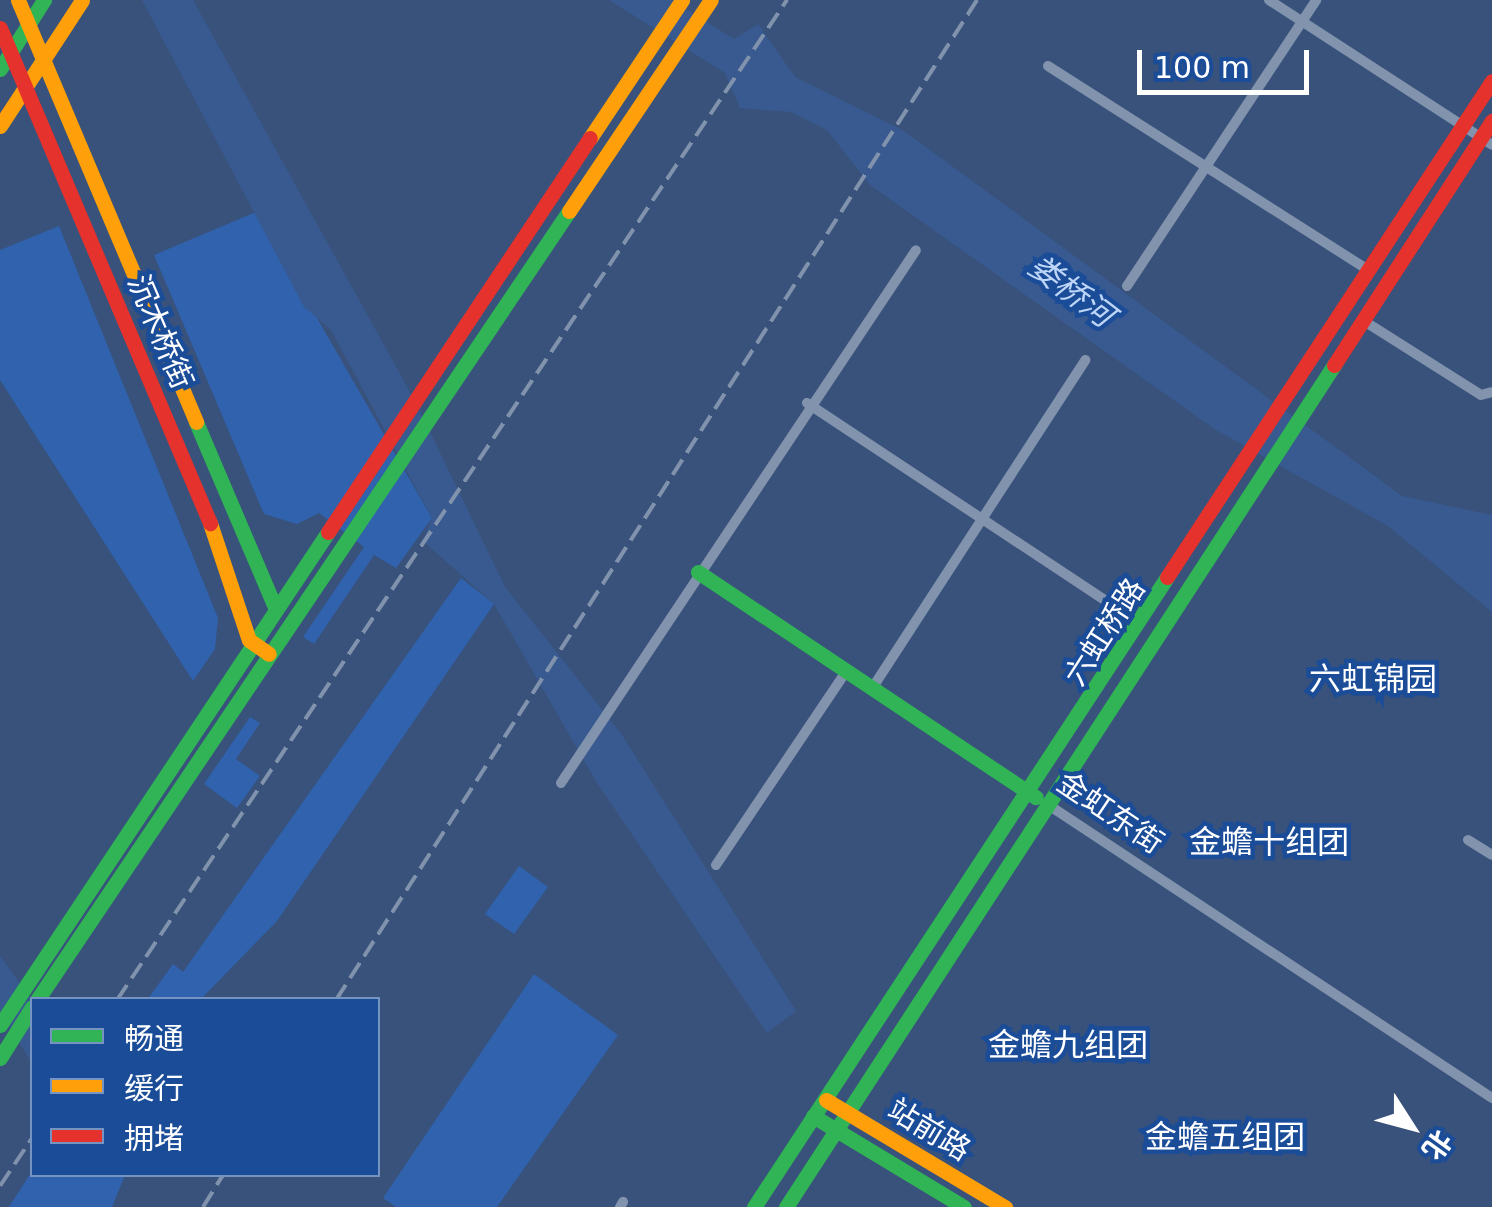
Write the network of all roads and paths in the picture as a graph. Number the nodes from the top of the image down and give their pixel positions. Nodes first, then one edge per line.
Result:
1 (18, 0) edge
2 (44, 0) edge
3 (82, 0) edge
4 (682, 0) edge
5 (710, 0) edge
6 (1269, 0) edge
7 (1316, 0) edge
8 (1302, 22) junction
9 (28, 24) junction
10 (0, 28) edge
11 (10, 53) junction
12 (43, 60) junction
13 (1048, 66) dead end
14 (0, 69) edge
15 (1492, 80) edge
16 (26, 86) junction
17 (1492, 121) edge
18 (0, 126) edge
19 (1463, 127) junction
20 (1487, 142) edge
21 (1206, 167) junction
22 (916, 250) dead end
23 (1370, 271) junction
24 (1127, 286) dead end
25 (1364, 320) junction
26 (1085, 360) dead end
27 (1492, 392) edge
28 (808, 403) junction
29 (982, 519) junction
30 (698, 572) junction
31 (272, 606) junction
32 (292, 622) junction
33 (1142, 625) junction
34 (249, 640) junction
35 (269, 654) junction
36 (847, 670) junction
37 (873, 687) junction
38 (560, 782) dead end
39 (1032, 794) junction
40 (1050, 806) junction
41 (1468, 840) dead end
42 (1492, 855) edge
43 (716, 865) dead end
44 (39, 997) edge
45 (30, 1010) edge
46 (0, 1025) edge
47 (0, 1058) edge
48 (1492, 1098) edge
49 (826, 1100) junction
50 (813, 1116) junction
51 (852, 1116) junction
52 (842, 1134) junction
53 (754, 1207) edge
54 (786, 1207) edge
55 (964, 1207) edge
56 (1004, 1207) edge

1 - 9 street, 沉木桥街
2 - 9 street
3 - 12 street
4 - 31 street
5 - 32 street
6 - 8 street
7 - 8 street
8 - 19 street
8 - 21 street
9 - 11 street
9 - 12 street, 沉木桥街
10 - 11 street, 沉木桥街
11 - 14 street
11 - 16 street, 沉木桥街
12 - 16 street
12 - 31 street, 沉木桥街
13 - 21 street
15 - 19 street, 六虹桥路
16 - 18 street
16 - 34 street, 沉木桥街
17 - 20 street, 六虹桥路
19 - 20 street
19 - 23 street, 六虹桥路
20 - 25 street, 六虹桥路
21 - 23 street
21 - 24 street
22 - 28 street
23 - 33 street, 六虹桥路
25 - 27 street
25 - 40 street, 六虹桥路
26 - 29 street
28 - 29 street
28 - 30 street
29 - 33 street
29 - 37 street
30 - 36 street, 金虹东街
30 - 38 street
31 - 32 street, 沉木桥街
31 - 34 street
32 - 35 street
33 - 39 street, 六虹桥路
34 - 35 street
34 - 46 street
35 - 44 street
36 - 37 street, 金虹东街
36 - 43 street
37 - 39 street, 金虹东街
39 - 40 street, 金虹东街
39 - 49 street, 六虹桥路
40 - 48 street, 金虹东街
40 - 51 street, 六虹桥路
41 - 42 street
45 - 47 street
49 - 50 street, 六虹桥路
49 - 51 street, 站前路
50 - 52 street, 站前路
50 - 53 street, 六虹桥路
51 - 52 street, 六虹桥路
51 - 56 street, 站前路
52 - 54 street, 六虹桥路
52 - 55 street, 站前路

